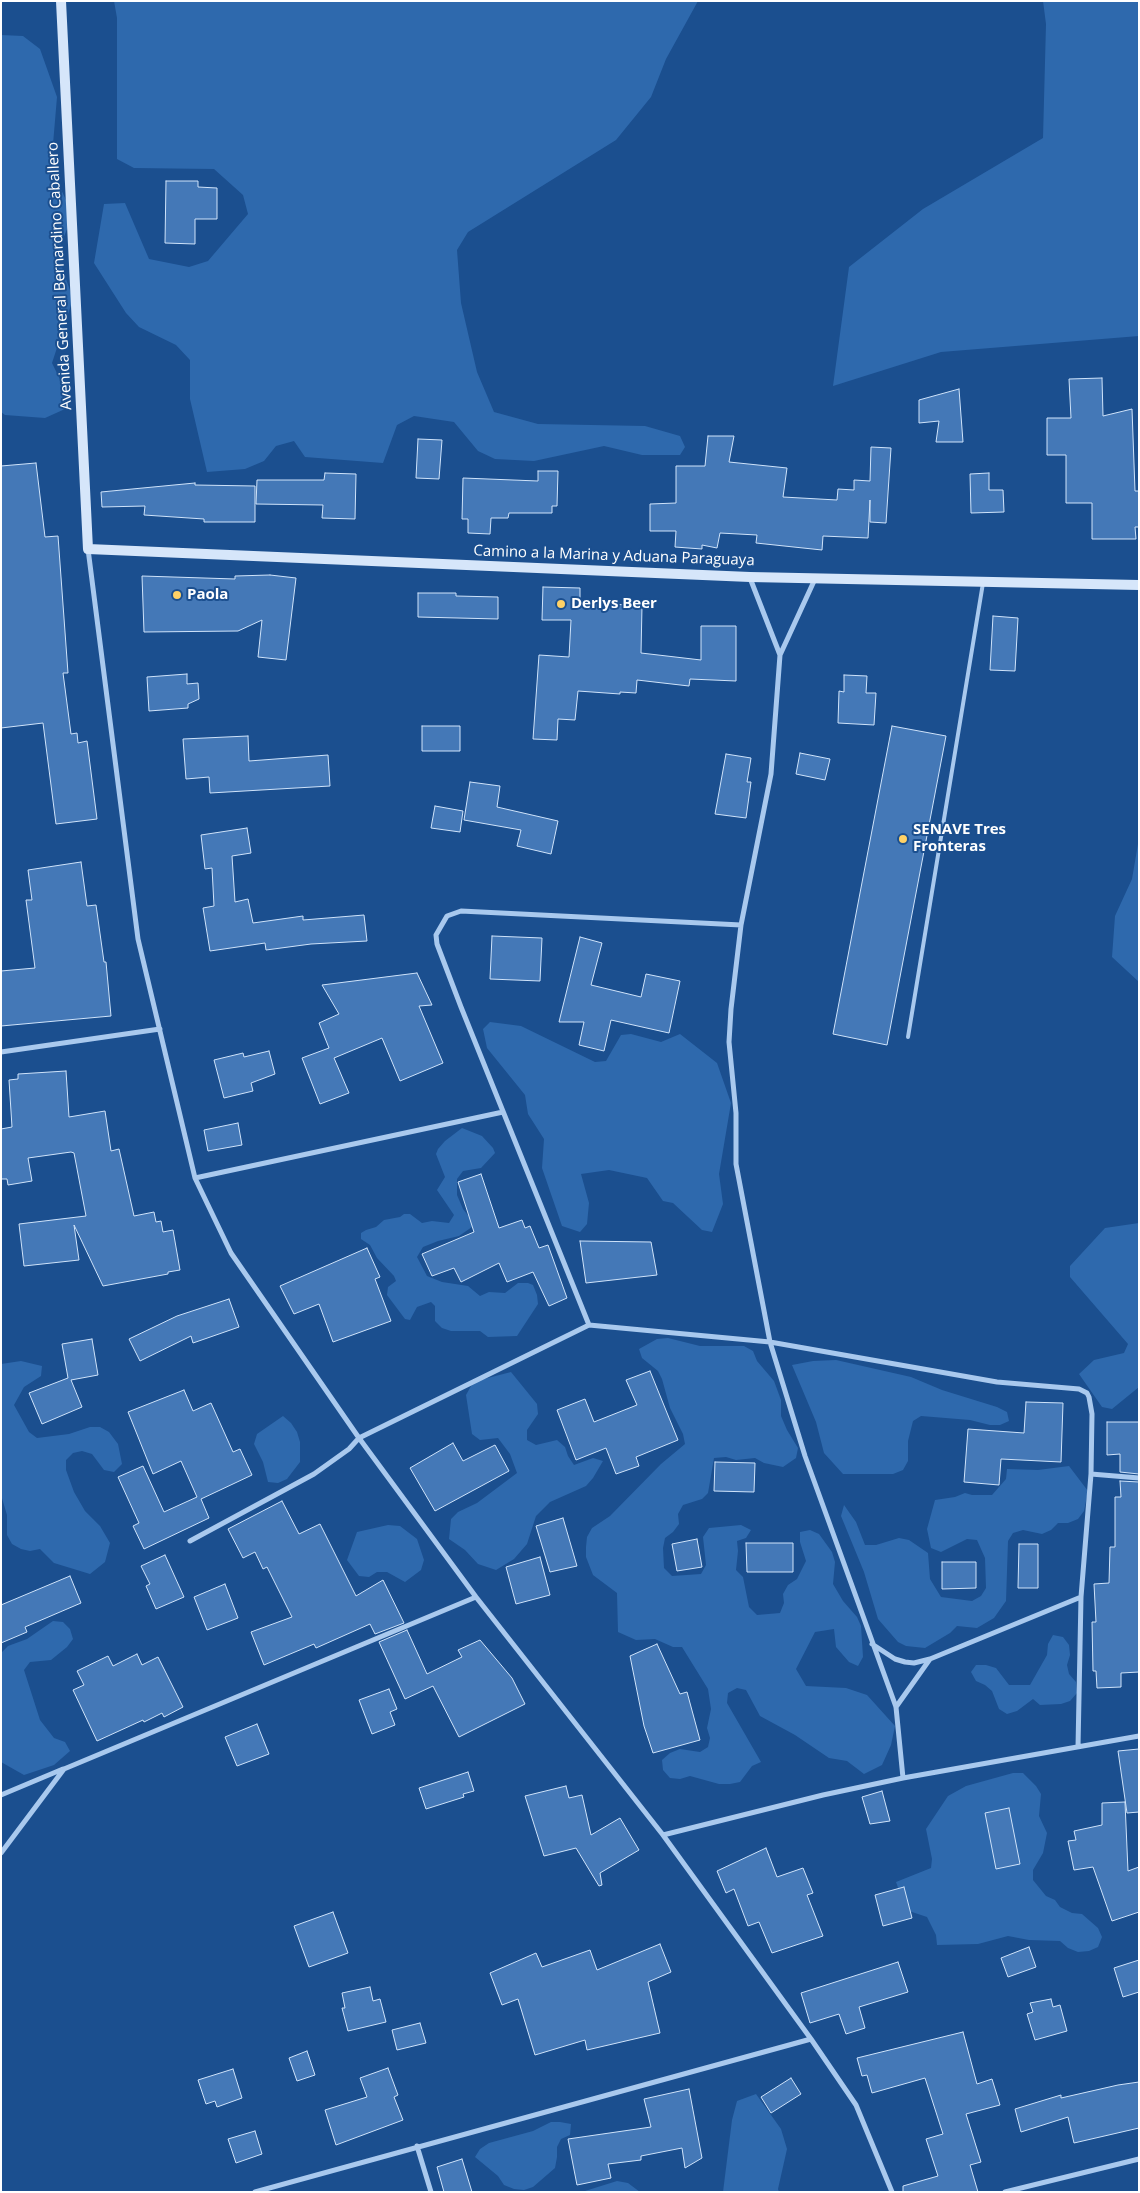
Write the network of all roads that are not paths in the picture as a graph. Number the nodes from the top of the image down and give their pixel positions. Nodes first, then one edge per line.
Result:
1 (61, 1) edge
2 (88, 549) junction
3 (750, 577) junction
4 (815, 579) junction
5 (983, 582) junction
6 (1139, 585) edge
7 (780, 655) junction
8 (741, 925) junction
9 (160, 1029) junction
10 (908, 1037) dead end
11 (1, 1052) edge
12 (503, 1112) junction
13 (196, 1178) junction
14 (588, 1325) junction
15 (770, 1342) junction
16 (359, 1438) junction
17 (1091, 1474) junction
18 (1139, 1478) edge
19 (190, 1541) dead end
20 (476, 1597) junction
21 (1081, 1597) junction
22 (872, 1644) junction
23 (930, 1659) junction
24 (896, 1707) junction
25 (1139, 1736) edge
26 (1078, 1747) junction
27 (64, 1769) junction
28 (903, 1778) junction
29 (1, 1795) edge
30 (663, 1834) junction
31 (1, 1853) edge
32 (811, 2038) junction
33 (417, 2146) junction
34 (1139, 2159) edge
35 (255, 2192) edge
36 (431, 2192) edge
37 (892, 2192) edge
38 (1005, 2192) edge

1 - 2 street, Avenida General Bernardino Caballero
2 - 3 street, Camino a la Marina y Aduana Paraguaya
2 - 9 street
3 - 4 street, Camino a la Marina y Aduana Paraguaya
3 - 7 street
4 - 5 street, Camino a la Marina y Aduana Paraguaya
4 - 7 street
5 - 6 street, Camino a la Marina y Aduana Paraguaya
5 - 10 lane
7 - 8 street
8 - 12 street
8 - 15 street
9 - 11 street
9 - 13 street
12 - 13 street
12 - 14 street
13 - 16 street
14 - 15 street
14 - 16 street
15 - 17 street
15 - 22 street
16 - 19 street
16 - 20 street
17 - 18 street
17 - 21 street
20 - 27 street
20 - 30 street
21 - 23 street
21 - 26 street
22 - 23 street
22 - 24 street
23 - 24 street
24 - 28 street
25 - 26 street
26 - 28 street
27 - 29 street
27 - 31 street
28 - 30 street
30 - 32 street
32 - 33 street
32 - 37 street
33 - 35 street
33 - 36 street
34 - 38 street

